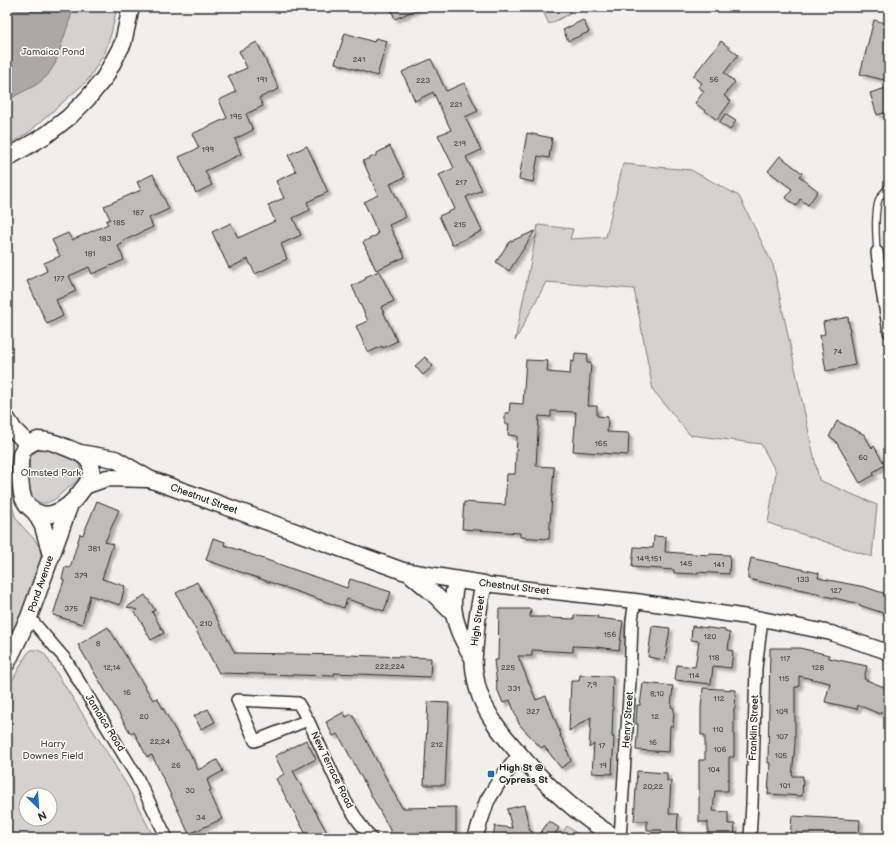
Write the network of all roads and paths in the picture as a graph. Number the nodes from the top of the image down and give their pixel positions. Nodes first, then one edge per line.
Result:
1 (132, 7) edge
2 (7, 158) edge
3 (889, 186) edge
4 (877, 252) joint
5 (889, 332) edge
6 (7, 419) edge
7 (28, 444) junction
8 (80, 453) junction
9 (149, 479) junction
10 (87, 485) junction
11 (70, 504) junction
12 (35, 512) junction
13 (51, 555) junction
14 (408, 572) junction
15 (456, 580) junction
16 (484, 584) junction
17 (635, 601) junction
18 (454, 614) junction
19 (29, 617) junction
20 (762, 618) junction
21 (889, 653) edge
22 (474, 658) junction
23 (7, 663) edge
24 (308, 720) junction
25 (520, 755) junction
26 (167, 838) edge
27 (371, 838) edge
28 (475, 838) edge
29 (616, 838) edge
30 (620, 838) edge
31 (750, 838) edge

1 - 2 main road
3 - 4 lane
4 - 5 street
6 - 7 main road
7 - 8 main road
7 - 12 main road
8 - 9 main road, Chestnut Street
8 - 10 main road
9 - 10 main road, Chestnut Street
9 - 14 main road, Chestnut Street
10 - 11 main road
11 - 12 main road
11 - 13 main road, Pond Avenue
12 - 13 main road
13 - 19 main road, Pond Avenue
14 - 15 main road, Chestnut Street
14 - 18 main road
15 - 16 main road, Chestnut Street
15 - 18 main road, High Street
16 - 17 street, Chestnut Street
16 - 22 main road, High Street
17 - 20 street, Chestnut Street
17 - 30 street, Henry Street
18 - 22 main road, High Street
19 - 23 main road, Pond Avenue
19 - 26 street, Jamaica Road
20 - 21 street, Chestnut Street
20 - 31 street, Franklin Street
22 - 25 main road, High Street
24 - 24 street, New Terrace Road
24 - 27 street, New Terrace Road
25 - 28 street
25 - 29 main road, High Street

